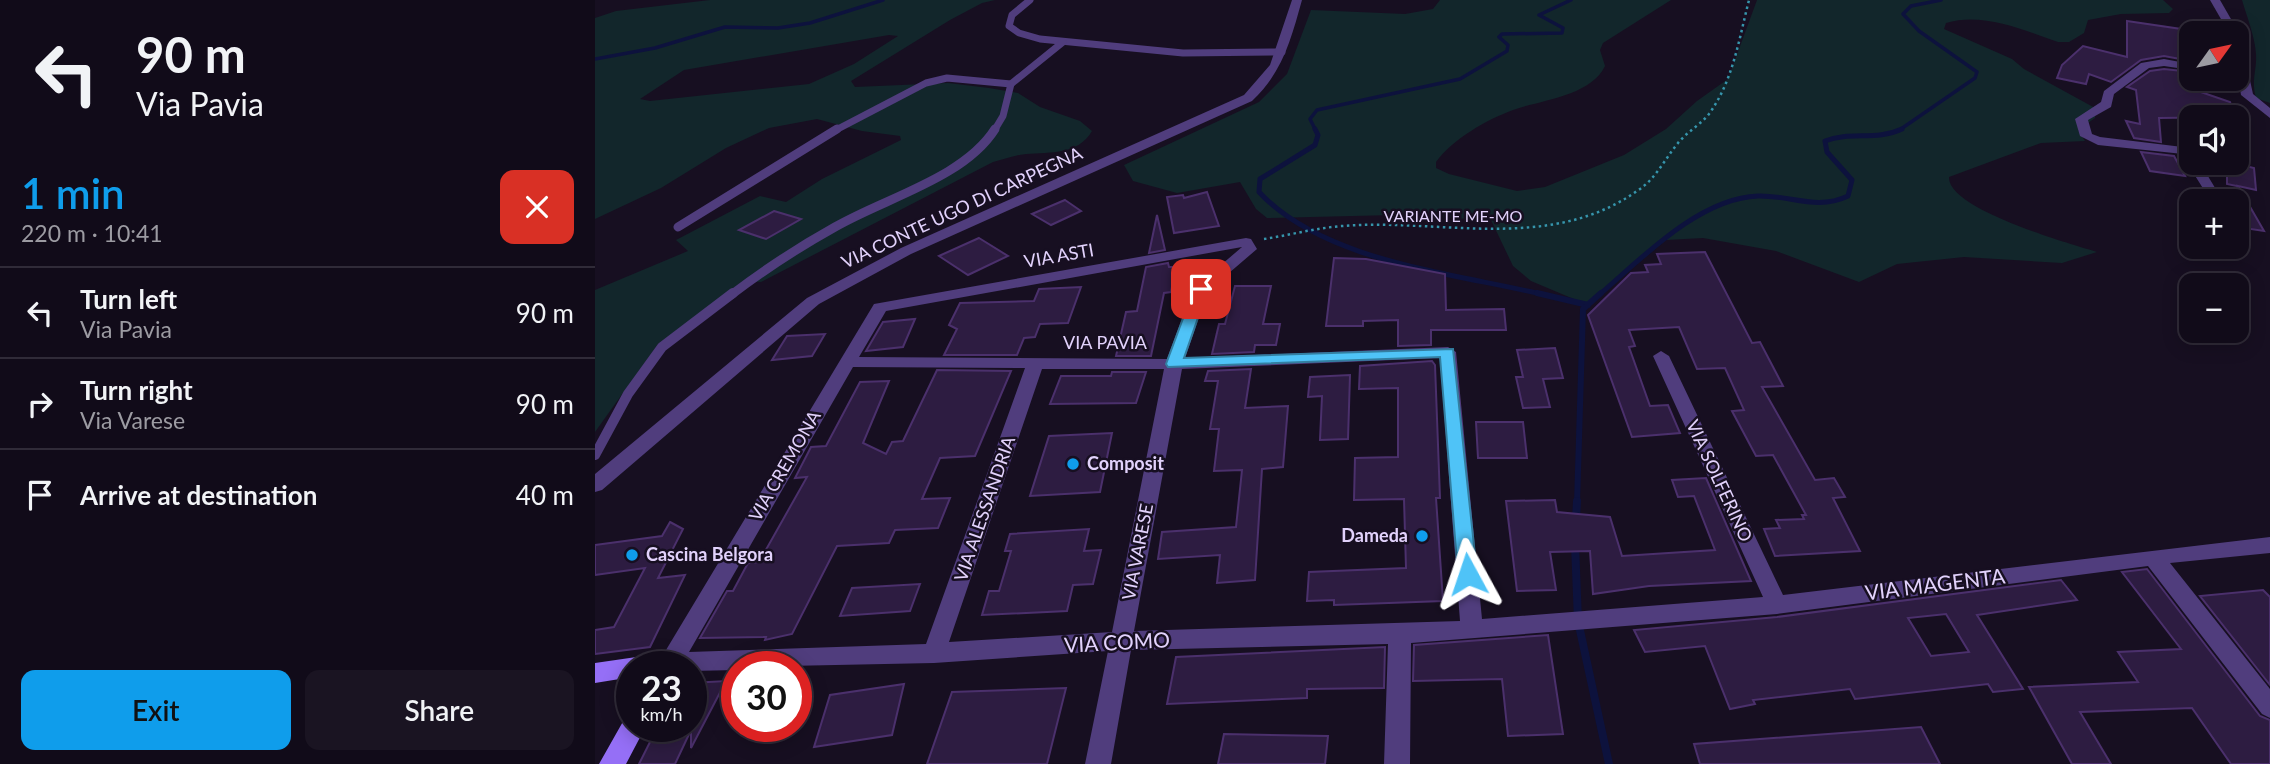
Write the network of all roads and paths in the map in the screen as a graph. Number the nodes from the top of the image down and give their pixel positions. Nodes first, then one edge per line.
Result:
1 (1030, 0) edge
2 (1297, 0) edge
3 (1749, 0) edge
4 (2215, 0) edge
5 (2227, 21) edge
6 (1063, 42) junction
7 (1282, 52) junction
8 (2179, 64) edge
9 (1011, 84) junction
10 (2245, 91) edge
11 (2270, 114) edge
12 (2179, 149) edge
13 (678, 228) dead end
14 (1246, 242) junction
15 (880, 307) joint
16 (1661, 356) dead end
17 (846, 362) junction
18 (1035, 364) junction
19 (1174, 364) junction
20 (595, 455) edge
21 (595, 485) edge
22 (2270, 545) edge
23 (2153, 556) junction
24 (1776, 605) junction
25 (1599, 621) joint
26 (1472, 629) junction
27 (1400, 634) junction
28 (1121, 641) junction
29 (678, 651) edge
30 (934, 653) junction
31 (707, 662) edge
32 (616, 670) edge
33 (595, 673) edge
34 (2270, 707) edge
35 (625, 742) edge
36 (612, 764) edge
37 (1098, 764) edge
38 (1397, 764) edge

1 - 6 lane
2 - 7 street, VIA CONTE UGO DI CARPEGNA
3 - 14 path, VARIANTE ME-MO
4 - 5 street
6 - 7 lane
6 - 9 lane
7 - 21 street, VIA CONTE UGO DI CARPEGNA
8 - 12 street
9 - 13 lane
9 - 20 lane
10 - 11 street
14 - 15 street, VIA ASTI
14 - 19 street, VIA VARESE
15 - 17 street, VIA CREMONA
16 - 24 street, VIA SOLFERINO
17 - 18 street, VIA PAVIA
17 - 29 street, VIA CREMONA
18 - 19 street, VIA PAVIA
18 - 30 street, VIA ALESSANDRIA
19 - 26 street, VIA PAVIA
19 - 28 street, VIA VARESE
22 - 23 street, VIA MAGENTA
23 - 24 street, VIA MAGENTA
23 - 34 street
24 - 25 street, VIA MAGENTA
25 - 26 street, VIA COMO
26 - 27 street, VIA COMO
27 - 28 street, VIA COMO
27 - 38 street
28 - 30 street, VIA COMO
28 - 37 street, VIA VARESE
30 - 31 street, VIA COMO
32 - 33 street, VIA COMO
35 - 36 street

